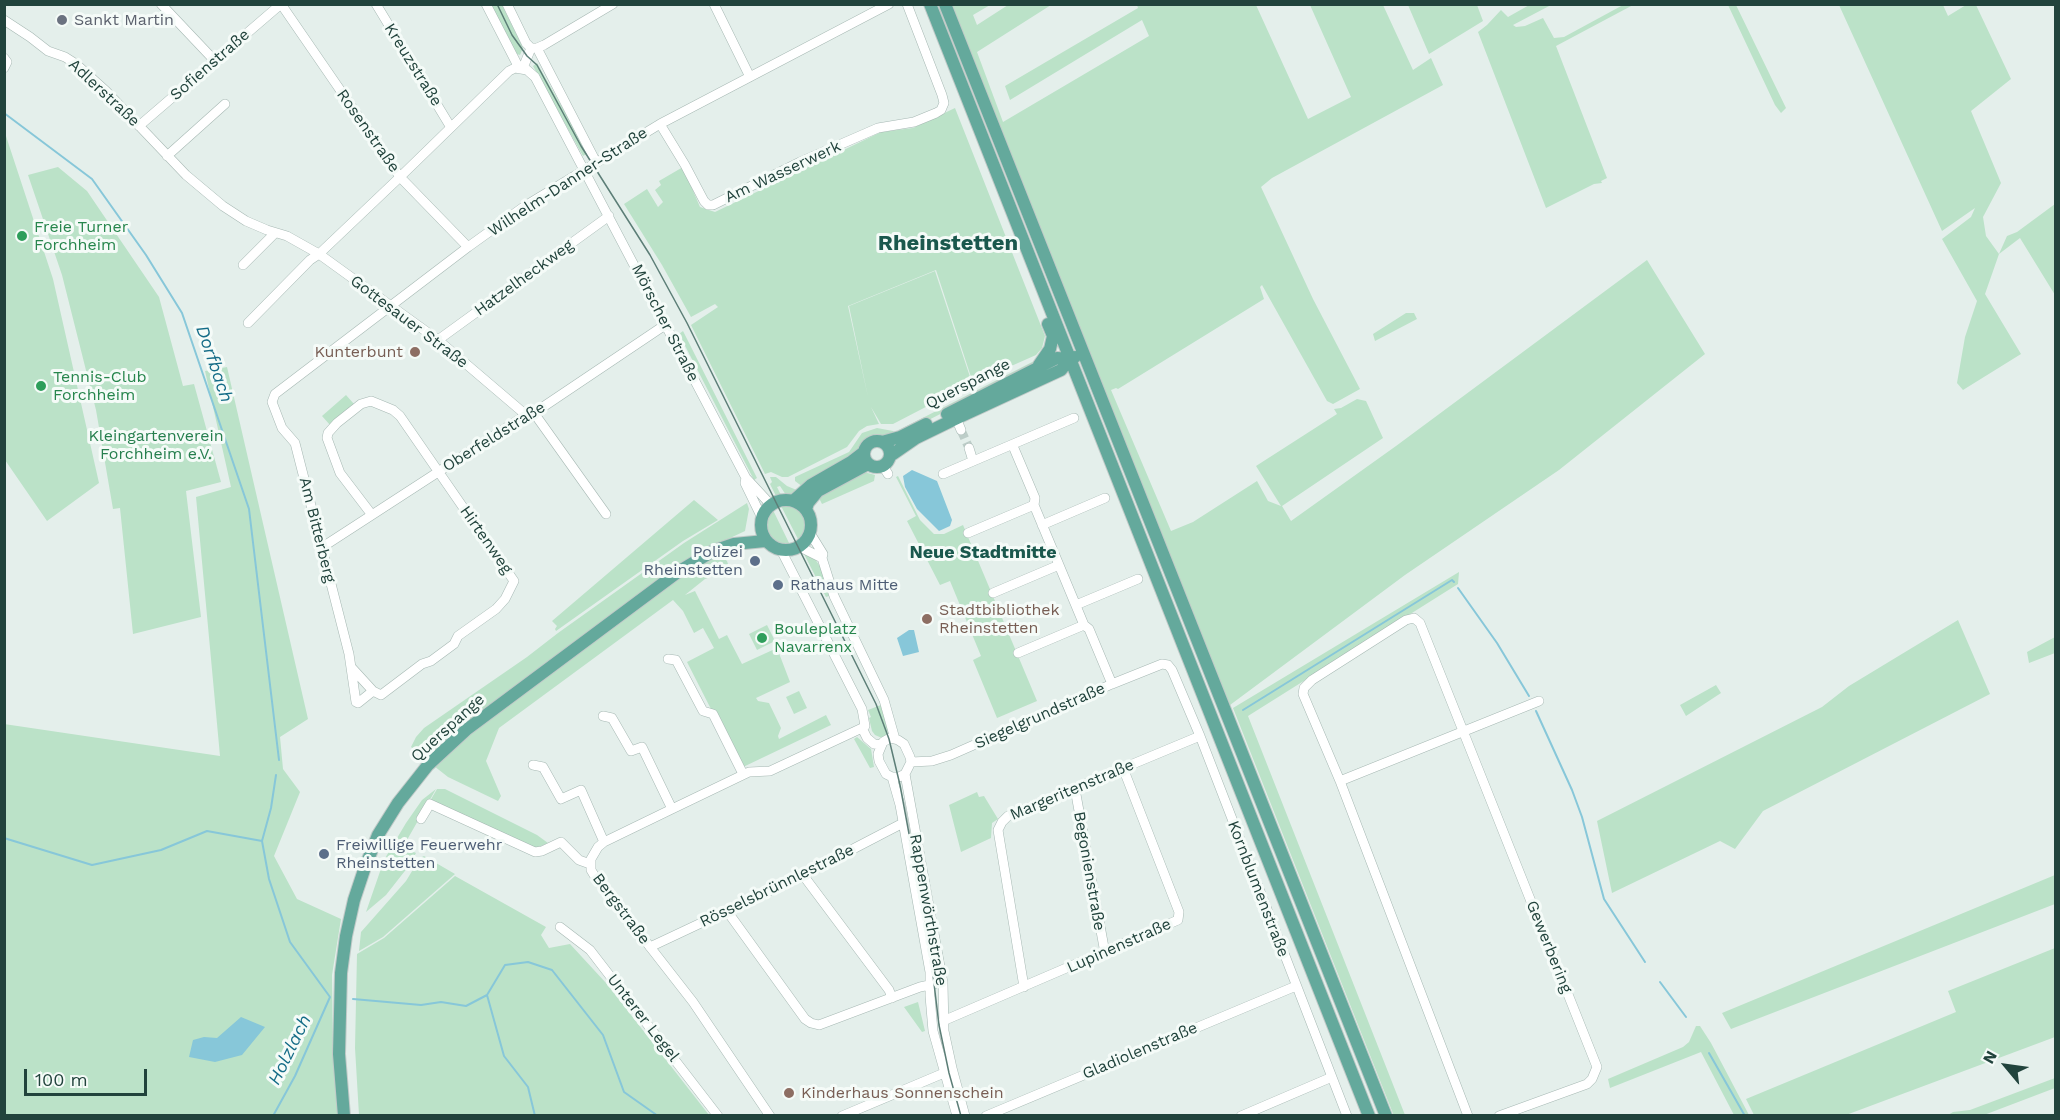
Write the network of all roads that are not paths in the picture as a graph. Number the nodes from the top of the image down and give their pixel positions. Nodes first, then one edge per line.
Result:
1 (161, 4) edge
2 (281, 4) edge
3 (376, 4) edge
4 (486, 4) edge
5 (507, 4) edge
6 (714, 4) edge
7 (889, 4) edge
8 (908, 4) edge
9 (930, 4) edge
10 (945, 4) edge
11 (609, 5) edge
12 (4, 20) edge
13 (534, 48) junction
14 (4, 58) edge
15 (214, 60) junction
16 (4, 68) edge
17 (521, 68) junction
18 (750, 77) junction
19 (225, 104) dead end
20 (660, 123) junction
21 (139, 126) junction
22 (450, 126) junction
23 (167, 156) junction
24 (596, 162) junction
25 (584, 169) junction
26 (400, 177) junction
27 (609, 216) junction
28 (275, 233) junction
29 (468, 247) junction
30 (319, 254) junction
31 (243, 265) dead end
32 (1046, 299) junction
33 (391, 305) junction
34 (248, 323) dead end
35 (665, 325) junction
36 (438, 340) junction
37 (1083, 353) junction
38 (1070, 359) junction
39 (1038, 367) junction
40 (273, 398) joint
41 (530, 414) junction
42 (1074, 418) dead end
43 (957, 419) junction
44 (882, 442) junction
45 (1009, 446) junction
46 (969, 448) tunnel mouth
47 (866, 458) junction
48 (973, 461) junction
49 (887, 465) junction
50 (438, 472) junction
51 (943, 474) dead end
52 (746, 478) junction
53 (1105, 498) dead end
54 (793, 501) junction
55 (771, 505) junction
56 (1034, 505) junction
57 (806, 509) junction
58 (606, 514) dead end
59 (372, 515) junction
60 (761, 521) junction
61 (1042, 525) junction
62 (810, 533) junction
63 (968, 533) dead end
64 (765, 541) junction
65 (734, 544) junction
66 (800, 547) junction
67 (321, 548) junction
68 (781, 550) junction
69 (822, 558) junction
70 (1059, 565) junction
71 (1137, 579) dead end
72 (993, 593) dead end
73 (1076, 605) junction
74 (1084, 625) junction
75 (1018, 653) dead end
76 (668, 659) dead end
77 (1167, 664) joint
78 (351, 667) junction
79 (1112, 684) junction
80 (373, 691) junction
81 (1539, 701) dead end
82 (603, 716) dead end
83 (862, 728) junction
84 (1463, 732) junction
85 (1200, 736) junction
86 (895, 739) junction
87 (881, 746) junction
88 (911, 762) junction
89 (533, 765) dead end
90 (1123, 768) junction
91 (743, 774) junction
92 (905, 774) junction
93 (892, 777) junction
94 (1340, 781) junction
95 (1075, 789) junction
96 (672, 808) junction
97 (421, 819) dead end
98 (903, 823) junction
99 (604, 842) junction
100 (590, 864) junction
101 (803, 875) junction
102 (727, 911) junction
103 (560, 927) dead end
104 (650, 947) junction
105 (1104, 953) junction
106 (942, 983) junction
107 (931, 985) junction
108 (1296, 986) junction
109 (1024, 987) junction
110 (892, 998) junction
111 (944, 1021) junction
112 (944, 1073) junction
113 (1332, 1077) junction
114 (863, 1112) edge
115 (1510, 1114) edge
116 (344, 1116) edge
117 (718, 1116) edge
118 (770, 1116) edge
119 (842, 1116) edge
120 (957, 1116) edge
121 (965, 1116) edge
122 (986, 1116) edge
123 (1241, 1116) edge
124 (1347, 1116) edge
125 (1369, 1116) edge
126 (1386, 1116) edge
127 (1468, 1116) edge
128 (1499, 1116) edge

1 - 15 street
2 - 15 street, Sofienstraße
2 - 26 street, Rosenstraße
3 - 22 street, Kreuzstraße
4 - 17 street, Mörscher Straße
5 - 13 street
6 - 18 street
7 - 18 street, Wilhelm-Danner-Straße
8 - 20 street, Am Wasserwerk
9 - 32 main road
10 - 37 main road
11 - 13 street
12 - 21 street, Adlerstraße
13 - 17 street
13 - 24 street
14 - 16 street
15 - 21 street, Sofienstraße
17 - 22 street
17 - 25 street, Mörscher Straße
18 - 20 street, Wilhelm-Danner-Straße
19 - 23 street
20 - 24 street, Wilhelm-Danner-Straße
21 - 23 street, Adlerstraße
22 - 26 street
23 - 28 street, Adlerstraße
24 - 25 street, Wilhelm-Danner-Straße
25 - 27 street, Mörscher Straße
25 - 29 street, Wilhelm-Danner-Straße
26 - 29 street, Rosenstraße
26 - 30 street
27 - 35 street, Mörscher Straße
27 - 36 street, Hatzelheckweg
28 - 30 street, Adlerstraße
28 - 31 street
29 - 33 street, Wilhelm-Danner-Straße
30 - 33 street, Gottesauer Straße
30 - 34 street
32 - 38 main road
32 - 39 main road
33 - 36 street, Gottesauer Straße
33 - 40 street, Wilhelm-Danner-Straße
35 - 41 street, Oberfeldstraße
35 - 52 street, Mörscher Straße
36 - 41 street, Gottesauer Straße
37 - 38 main road, Querspange
37 - 126 main road
38 - 39 main road, Querspange
38 - 43 main road, Querspange
38 - 125 main road
39 - 43 main road, Querspange
40 - 67 street, Am Bitterberg
41 - 50 street, Oberfeldstraße
41 - 58 street, Gottesauer Straße
42 - 45 street
43 - 44 main road, Querspange
43 - 49 main road, Querspange
44 - 47 main road
44 - 49 main road
45 - 48 street
45 - 56 street
46 - 48 street
47 - 49 main road
47 - 54 main road
47 - 57 main road
48 - 51 street
50 - 59 street, Oberfeldstraße
50 - 59 street
50 - 80 street, Hirtenweg
52 - 55 street, Mörscher Straße
52 - 60 street, Mörscher Straße
53 - 61 street
54 - 55 main road
54 - 57 main road
55 - 60 main road
56 - 61 street
56 - 63 street
57 - 62 main road
59 - 67 street, Oberfeldstraße
60 - 64 main road
60 - 65 main road
61 - 70 street
62 - 66 main road
62 - 69 street
64 - 65 main road
64 - 68 main road
65 - 116 main road, Querspange
66 - 68 main road
66 - 69 street
67 - 78 street, Am Bitterberg
68 - 83 street
69 - 86 street
70 - 72 street
70 - 73 street
71 - 73 street
73 - 74 street
74 - 75 street
74 - 79 street
76 - 91 street
77 - 79 street, Siegelgrundstraße
77 - 85 street, Kornblumenstraße
78 - 80 street, Am Bitterberg
78 - 80 street, Am Bitterberg
79 - 88 street, Siegelgrundstraße
81 - 84 street
82 - 96 street
83 - 87 street
83 - 91 street
84 - 94 street
84 - 94 street, Gewerbering
84 - 115 street, Gewerbering
85 - 90 street, Margeritenstraße
85 - 108 street, Kornblumenstraße
86 - 87 street
86 - 88 street
87 - 93 street
88 - 92 street
89 - 99 street
90 - 95 street, Margeritenstraße
90 - 105 street, Lupinenstraße
91 - 96 street
92 - 93 street
92 - 106 street, Rappenwörthstraße
93 - 98 street, Rappenwörthstraße
94 - 127 street, Gewerbering
95 - 105 street, Begonienstraße
95 - 109 street, Margeritenstraße
96 - 99 street
97 - 100 street, Bergstraße
98 - 101 street, Rösselsbrünnlestraße
98 - 107 street, Rappenwörthstraße
99 - 100 street
100 - 104 street, Bergstraße
101 - 102 street, Rösselsbrünnlestraße
101 - 110 street
102 - 104 street, Rösselsbrünnlestraße
102 - 110 street
103 - 117 street, Unterer Legel
104 - 118 street, Bergstraße
105 - 109 street, Lupinenstraße
106 - 107 street
106 - 111 street, Rappenwörthstraße
107 - 110 street
107 - 112 street, Rappenwörthstraße
108 - 113 street, Kornblumenstraße
108 - 122 street, Gladiolenstraße
109 - 111 street, Lupinenstraße
111 - 121 street, Rappenwörthstraße
112 - 114 street
112 - 120 street, Rappenwörthstraße
113 - 123 street
113 - 124 street, Kornblumenstraße
114 - 119 street
115 - 128 street

